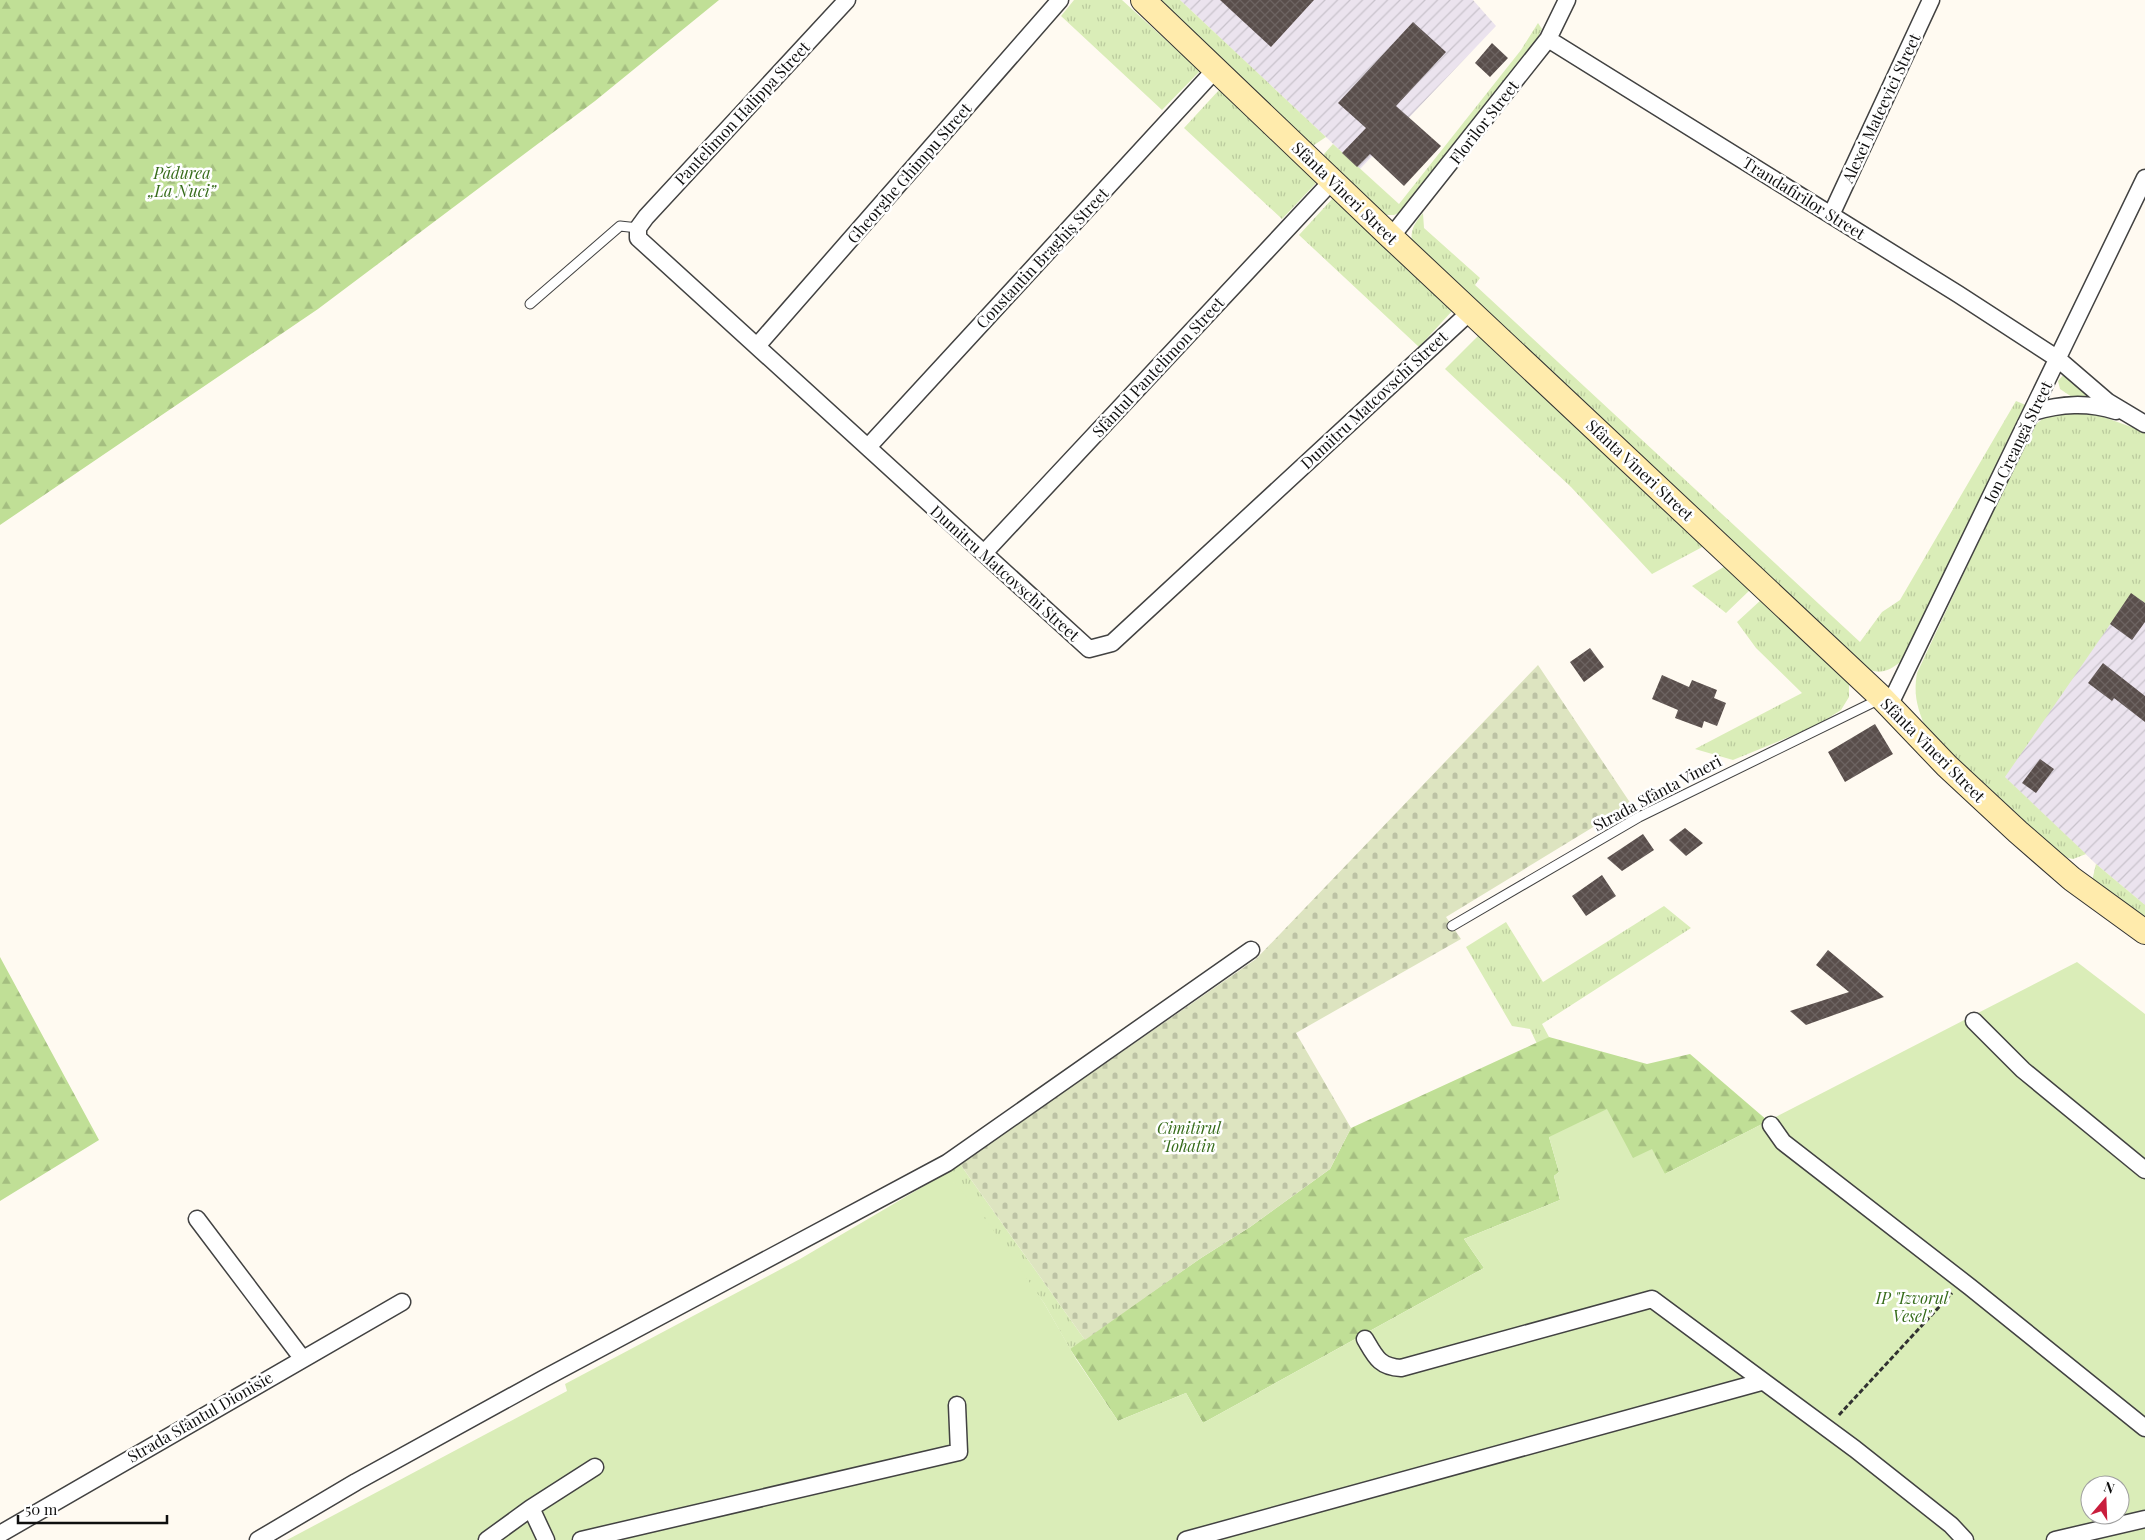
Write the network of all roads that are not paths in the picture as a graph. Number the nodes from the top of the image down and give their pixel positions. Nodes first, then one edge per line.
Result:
1 (847, 0) edge
2 (1060, 0) edge
3 (1143, 0) edge
4 (1567, 0) edge
5 (1931, 0) edge
6 (1548, 39) junction
7 (1215, 70) junction
8 (2145, 178) edge
9 (1332, 181) junction
10 (1831, 215) junction
11 (638, 228) junction
12 (1391, 237) junction
13 (530, 304) dead end
14 (1471, 311) junction
15 (757, 346) junction
16 (2058, 359) junction
17 (2033, 412) junction
18 (2126, 414) junction
19 (2145, 424) edge
20 (868, 446) junction
21 (984, 553) junction
22 (1886, 702) junction
23 (1452, 926) dead end
24 (2145, 932) edge
25 (1251, 950) dead end
26 (1974, 1022) dead end
27 (1770, 1125) dead end
28 (2145, 1170) edge
29 (197, 1219) dead end
30 (402, 1302) dead end
31 (1366, 1338) dead end
32 (302, 1358) junction
33 (1761, 1382) junction
34 (958, 1405) dead end
35 (2145, 1428) edge
36 (595, 1467) dead end
37 (531, 1508) junction
38 (2145, 1519) edge
39 (0, 1534) edge
40 (258, 1540) edge
41 (487, 1540) edge
42 (546, 1540) edge
43 (581, 1540) edge
44 (1186, 1540) edge
45 (1965, 1540) edge
46 (2054, 1540) edge

1 - 11 street, Pantelimon Halippa Street
2 - 15 street, Gheorghe Ghimpu Street
3 - 7 street, Sfânta Vineri Street
4 - 6 street, Florilor Street
5 - 10 street, Alexei Mateevici Street
6 - 10 street, Trandafirilor Street
6 - 12 street, Florilor Street
7 - 9 street, Sfânta Vineri Street
7 - 20 street, Constantin Braghiş Street
8 - 16 street, Ion Creangă Street
9 - 12 street, Sfânta Vineri Street
9 - 21 street, Sfântul Pantelimon Street
10 - 16 street, Trandafirilor Street
11 - 13 lane
11 - 15 street, Dumitru Matcovschi Street
12 - 14 street, Sfânta Vineri Street
14 - 21 street, Dumitru Matcovschi Street
14 - 22 street, Sfânta Vineri Street
15 - 20 street, Dumitru Matcovschi Street
16 - 17 street, Ion Creangă Street
16 - 18 street, Trandafirilor Street
17 - 18 street
17 - 22 street, Ion Creangă Street
18 - 19 street
20 - 21 street, Dumitru Matcovschi Street
22 - 23 lane, Strada Sfânta Vineri
22 - 24 street, Sfânta Vineri Street
25 - 40 street
26 - 28 street
27 - 35 street
29 - 32 street
30 - 32 street, Strada Sfântul Dionisie
31 - 33 street
32 - 39 street, Strada Sfântul Dionisie
33 - 44 street
33 - 45 street
34 - 43 street
36 - 37 street
37 - 41 street
37 - 42 street
38 - 46 street

